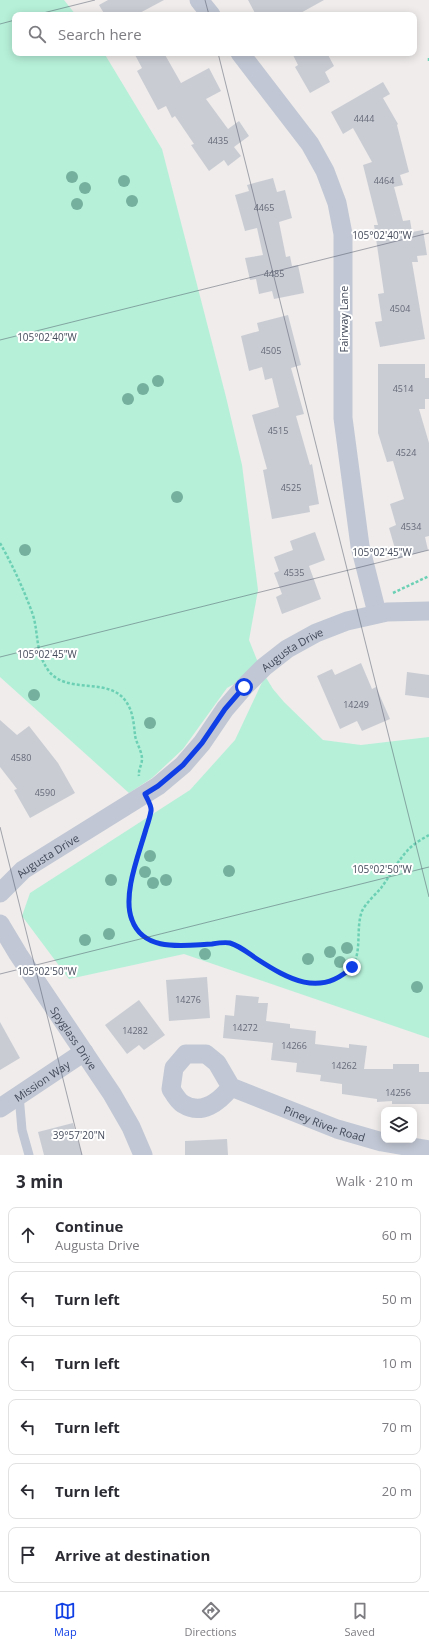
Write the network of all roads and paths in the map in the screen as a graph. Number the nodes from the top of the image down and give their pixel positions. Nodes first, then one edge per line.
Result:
1 (199, 0) edge
2 (208, 12) edge
3 (242, 56) edge
4 (429, 58) edge
5 (429, 62) edge
6 (0, 543) edge
7 (429, 576) edge
8 (375, 604) junction
9 (429, 611) edge
10 (145, 794) junction
11 (429, 835) edge
12 (0, 893) edge
13 (0, 924) edge
14 (84, 1052) junction
15 (231, 1087) dead end
16 (19, 1095) junction
17 (0, 1108) edge
18 (424, 1152) edge
19 (29, 1155) edge
20 (143, 1155) edge

1 - 2 street
3 - 8 street, Fairway Lane
4 - 5 path
6 - 10 path
7 - 8 path
8 - 9 street, Augusta Drive
8 - 10 street, Augusta Drive
10 - 11 path
10 - 12 street, Augusta Drive
13 - 14 street, Spyglass Drive
14 - 16 street, Mission Way
14 - 20 street, Spyglass Drive
15 - 18 street, Piney River Road
16 - 17 street, Mission Way
16 - 19 lane

